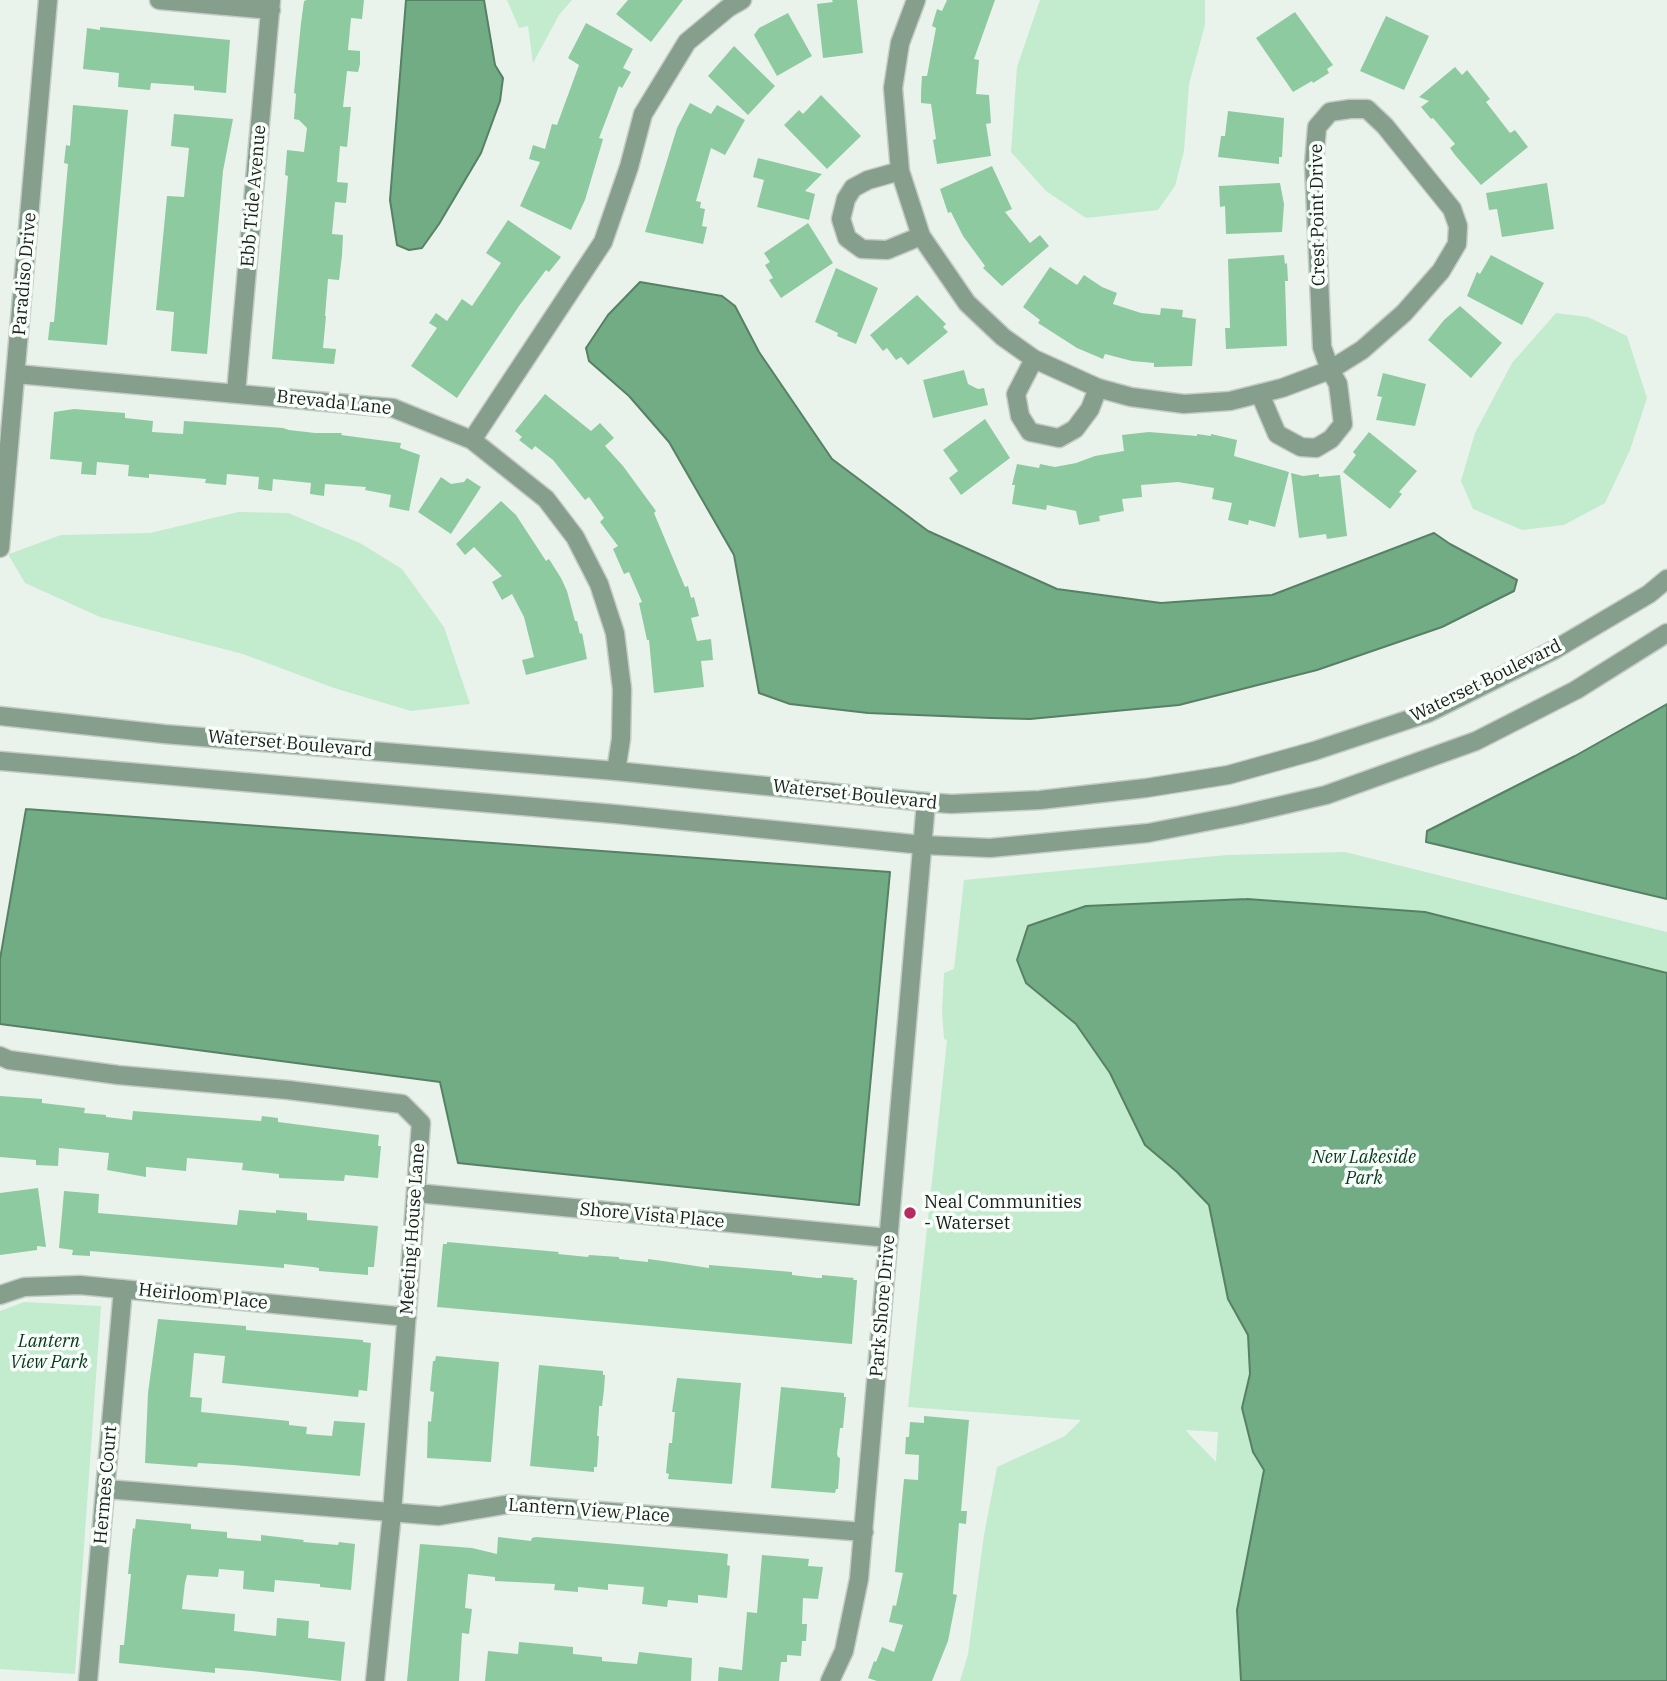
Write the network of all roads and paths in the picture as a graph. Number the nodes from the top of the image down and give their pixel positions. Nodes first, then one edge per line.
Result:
1 (48, 0) edge
2 (159, 0) edge
3 (743, 0) edge
4 (916, 0) edge
5 (271, 5) edge
6 (900, 171) junction
7 (921, 236) junction
8 (1034, 359) junction
9 (1330, 370) junction
10 (16, 374) junction
11 (1098, 388) junction
12 (236, 393) junction
13 (1260, 394) junction
14 (472, 440) junction
15 (2, 509) edge
16 (0, 548) edge
17 (1667, 579) edge
18 (1667, 633) edge
19 (0, 716) edge
20 (0, 761) edge
21 (616, 771) junction
22 (926, 802) junction
23 (923, 845) junction
24 (0, 1056) edge
25 (416, 1193) junction
26 (888, 1238) junction
27 (123, 1289) junction
28 (0, 1295) edge
29 (407, 1317) junction
30 (106, 1489) junction
31 (392, 1513) junction
32 (864, 1532) junction
33 (88, 1681) edge
34 (375, 1681) edge
35 (830, 1681) edge

1 - 10 street, Paradiso Drive
2 - 5 street
3 - 14 street
4 - 6 street, Crest Point Drive
5 - 12 street, Ebb Tide Avenue
6 - 7 street, Crest Point Drive
6 - 7 street
7 - 8 street, Crest Point Drive
8 - 11 street, Crest Point Drive
8 - 11 street
9 - 9 street, Crest Point Drive
9 - 13 street, Crest Point Drive
9 - 13 street, Crest Point Drive
10 - 12 street, Brevada Lane
10 - 15 street, Paradiso Drive
11 - 13 street, Crest Point Drive
12 - 14 street, Brevada Lane
14 - 21 street, Brevada Lane
15 - 16 street, Paradiso Drive
17 - 22 street, Waterset Boulevard
18 - 23 street
19 - 21 street, Waterset Boulevard
20 - 23 street
21 - 22 street, Waterset Boulevard
22 - 23 street, Park Shore Drive
23 - 26 street, Park Shore Drive
24 - 25 street, Meeting House Lane
25 - 26 street, Shore Vista Place
25 - 29 street, Meeting House Lane
26 - 32 street, Park Shore Drive
27 - 28 street, Heirloom Place
27 - 29 street, Heirloom Place
27 - 30 street, Hermes Court
29 - 31 street, Meeting House Lane
30 - 31 street, Lantern View Place
30 - 33 street, Hermes Court
31 - 32 street, Lantern View Place
31 - 34 street, Meeting House Lane
32 - 35 street, Park Shore Drive

